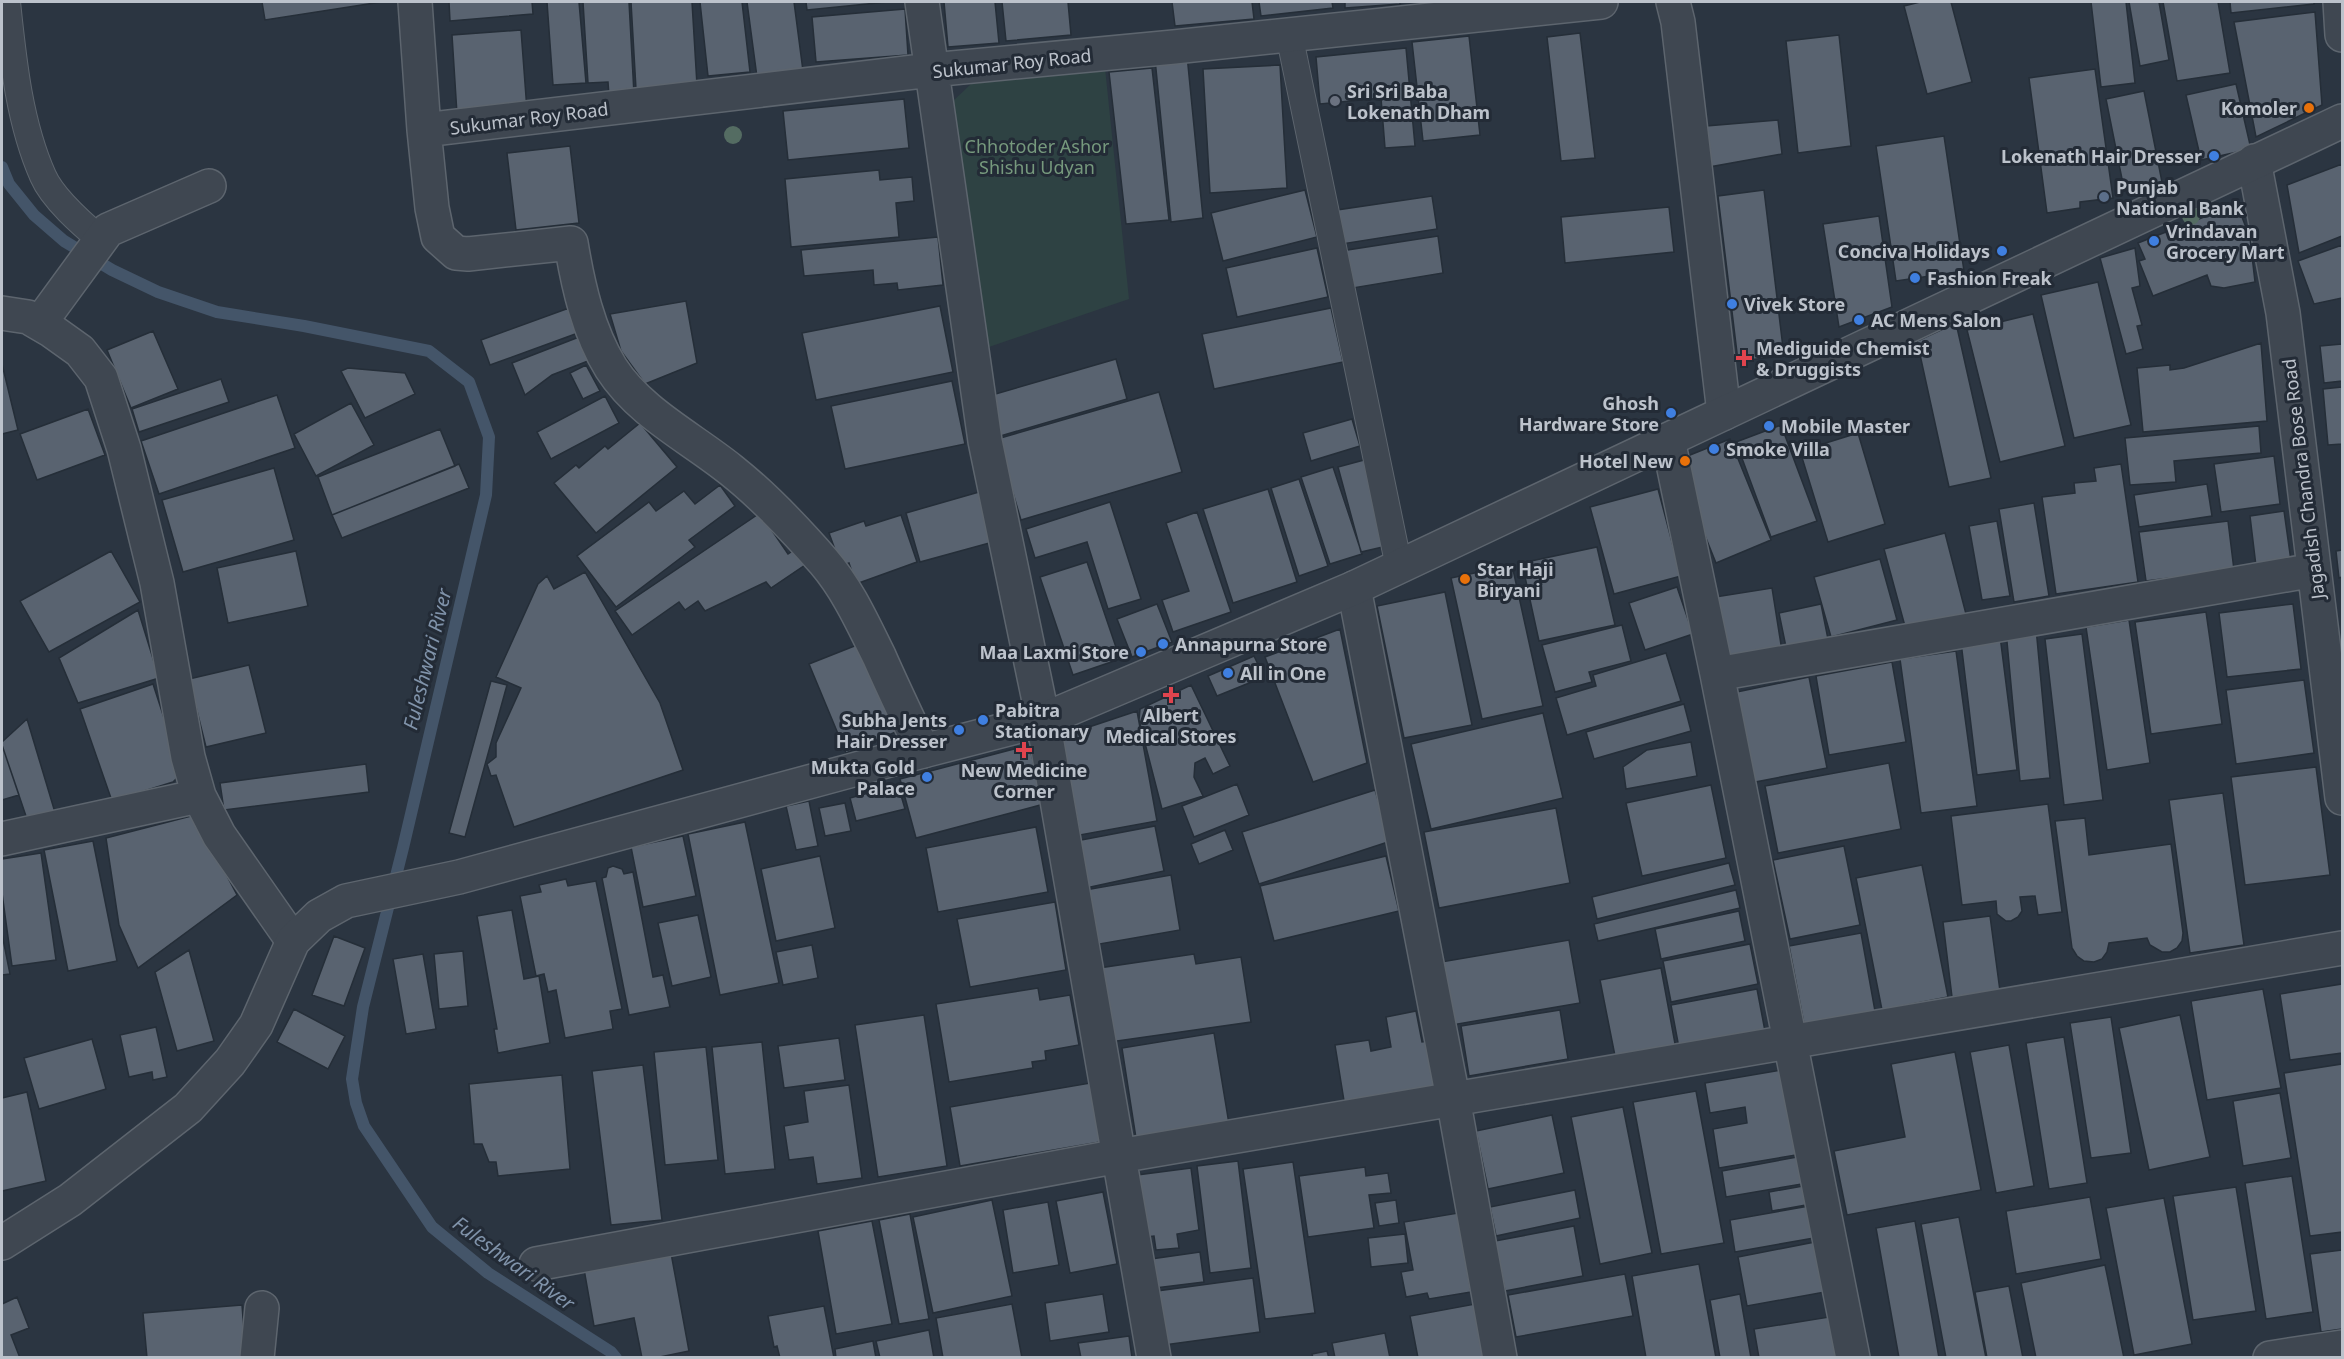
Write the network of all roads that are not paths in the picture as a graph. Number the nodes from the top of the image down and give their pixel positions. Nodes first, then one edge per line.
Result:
1 (7, 2) edge
2 (415, 2) edge
3 (922, 2) edge
4 (1600, 2) edge
5 (1673, 2) edge
6 (2340, 2) edge
7 (1289, 34) junction
8 (2343, 35) edge
9 (931, 70) junction
10 (2343, 121) edge
11 (424, 130) junction
12 (2254, 161) junction
13 (209, 186) dead end
14 (98, 243) junction
15 (2, 313) edge
16 (40, 323) junction
17 (1724, 413) junction
18 (1668, 440) junction
19 (1399, 567) junction
20 (2314, 570) junction
21 (1354, 588) junction
22 (1717, 674) junction
23 (1043, 720) junction
24 (923, 751) junction
25 (199, 796) junction
26 (2343, 798) edge
27 (2, 839) edge
28 (293, 941) junction
29 (2343, 948) edge
30 (1791, 1041) junction
31 (1453, 1098) junction
32 (1119, 1156) junction
33 (2, 1243) edge
34 (536, 1264) dead end
35 (262, 1308) dead end
36 (2343, 1347) edge
37 (257, 1358) edge
38 (1154, 1358) edge
39 (1500, 1358) edge
40 (1853, 1358) edge
41 (2270, 1358) edge

1 - 14 lane
2 - 11 street
3 - 9 street
4 - 7 street, Sukumar Roy Road
5 - 17 street
6 - 8 street
7 - 9 street, Sukumar Roy Road
7 - 19 lane
9 - 11 street, Sukumar Roy Road
9 - 23 street
10 - 12 street
11 - 24 street
12 - 17 street
12 - 20 street, Jagadish Chandra Bose Road
13 - 14 street
14 - 16 street
15 - 16 street
16 - 25 street
17 - 18 street
18 - 19 street
18 - 22 street
19 - 21 street
20 - 22 street
20 - 26 street, Jagadish Chandra Bose Road
21 - 23 street
21 - 31 street
22 - 30 street
23 - 24 street
23 - 32 street
24 - 28 street
25 - 27 street
25 - 28 street
28 - 33 street
29 - 30 street
30 - 31 street
30 - 40 street
31 - 32 street
31 - 39 street
32 - 34 street
32 - 38 street
35 - 37 street
36 - 41 street

